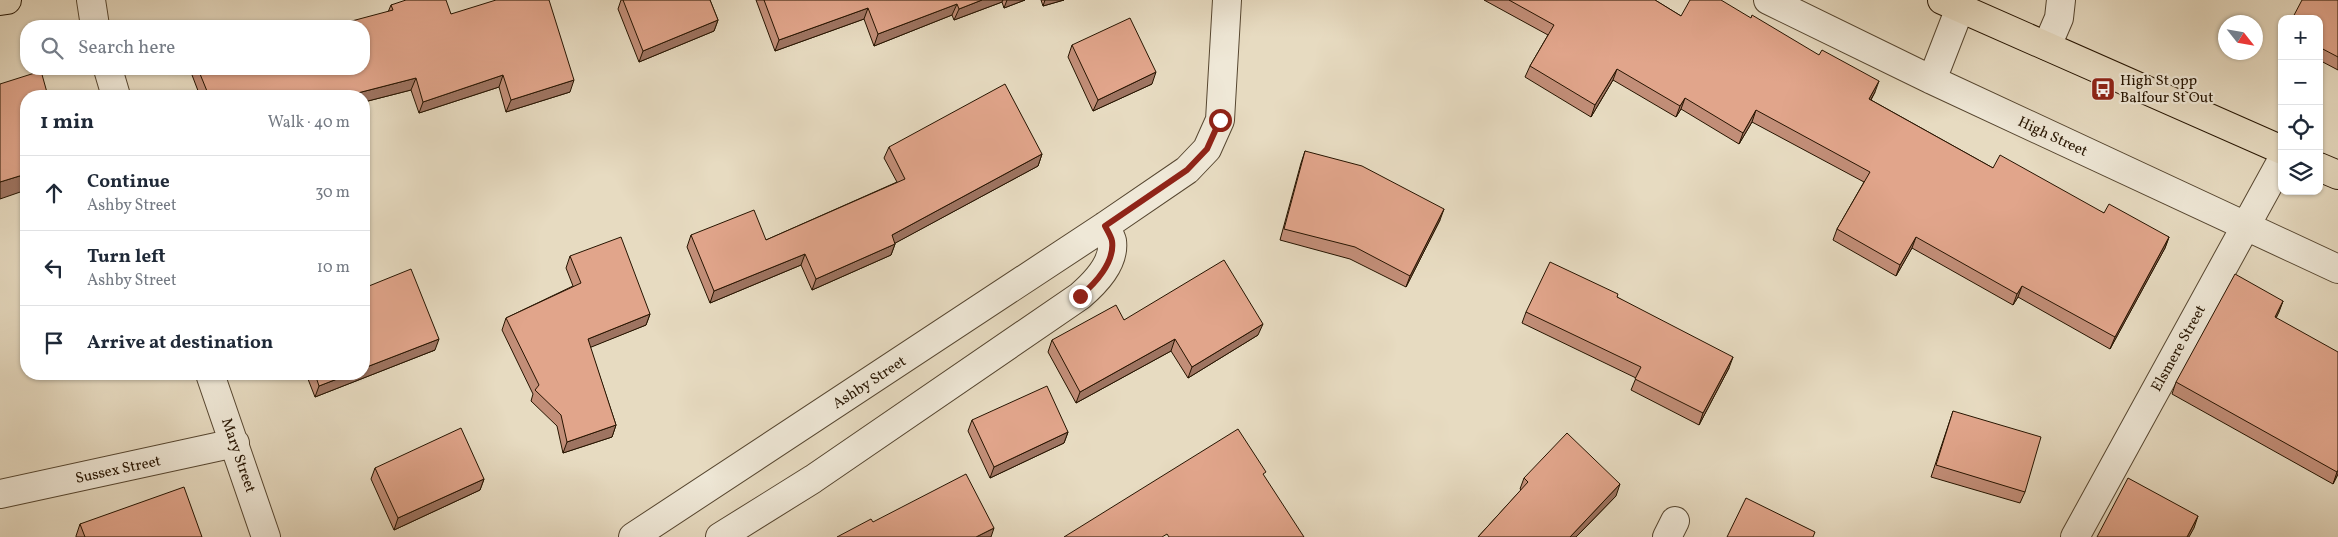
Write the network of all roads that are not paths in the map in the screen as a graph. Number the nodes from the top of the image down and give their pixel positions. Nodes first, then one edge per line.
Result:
1 (6, 0) edge
2 (90, 0) edge
3 (1227, 0) edge
4 (1768, 0) edge
5 (2061, 0) edge
6 (0, 1) edge
7 (1951, 4) edge
8 (94, 20) edge
9 (2047, 46) junction
10 (110, 75) edge
11 (1932, 80) junction
12 (114, 90) edge
13 (2278, 148) edge
14 (2278, 167) edge
15 (2323, 169) edge
16 (2338, 175) edge
17 (1105, 226) junction
18 (2245, 226) junction
19 (2338, 269) edge
20 (212, 380) edge
21 (235, 443) junction
22 (0, 494) edge
23 (266, 537) edge
24 (633, 537) edge
25 (720, 537) edge
26 (2075, 537) edge

1 - 6 main road
2 - 8 street
3 - 17 street, Ashby Street
4 - 11 street, High Street
5 - 9 street
7 - 9 main road
7 - 11 street
9 - 13 main road
10 - 12 street
11 - 18 street, High Street
14 - 18 street, Elsmere Street
15 - 16 main road
17 - 24 street, Ashby Street
17 - 25 street
18 - 19 street, High Street
18 - 26 street, Elsmere Street
20 - 21 street, Mary Street
21 - 22 street, Sussex Street
21 - 23 street, Mary Street

